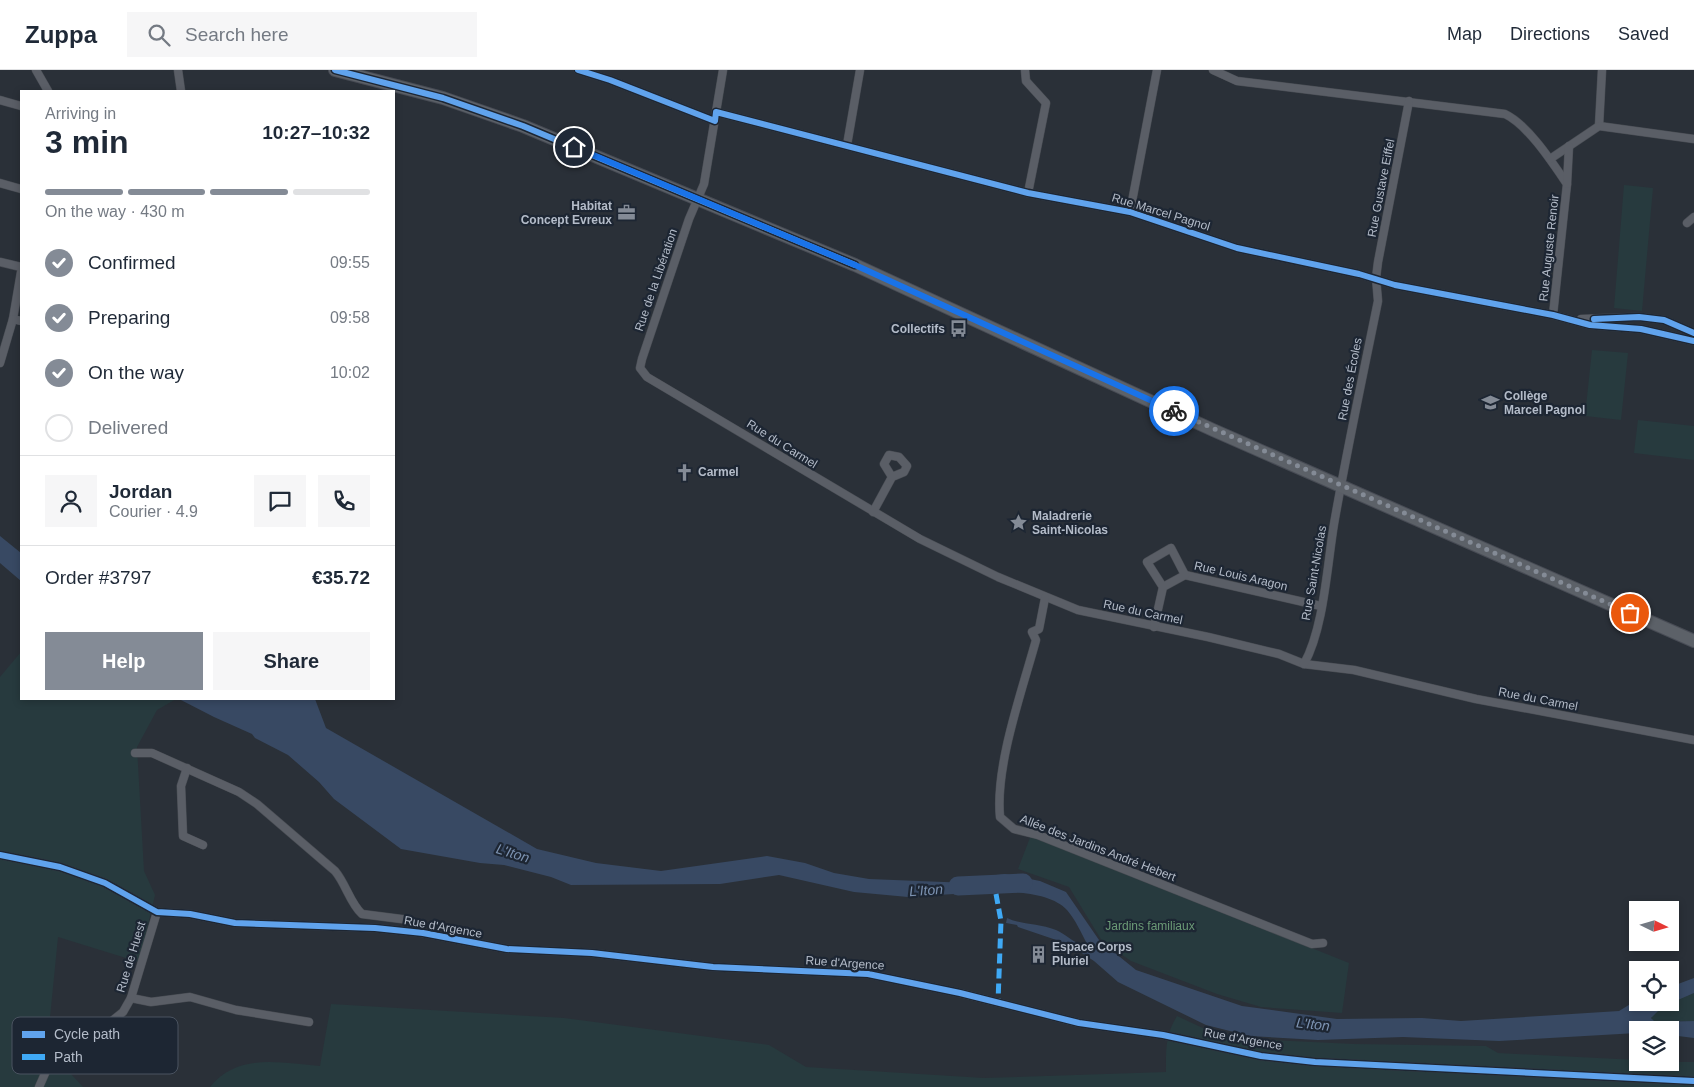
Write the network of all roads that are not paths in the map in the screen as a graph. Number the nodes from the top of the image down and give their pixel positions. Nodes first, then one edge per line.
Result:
1 (36, 70) edge
2 (178, 70) edge
3 (335, 70) edge
4 (578, 70) edge
5 (723, 70) edge
6 (860, 70) edge
7 (1025, 70) edge
8 (1156, 70) edge
9 (1213, 70) edge
10 (1602, 70) edge
11 (47, 90) edge
12 (181, 90) edge
13 (0, 100) edge
14 (1409, 101) junction
15 (20, 106) edge
16 (716, 112) junction
17 (715, 121) junction
18 (1599, 126) junction
19 (1694, 139) edge
20 (847, 145) junction
21 (1569, 146) junction
22 (1550, 159) junction
23 (0, 183) edge
24 (1567, 184) junction
25 (20, 189) edge
26 (1028, 193) junction
27 (698, 201) junction
28 (1130, 212) junction
29 (1694, 217) edge
30 (1687, 223) dead end
31 (0, 262) edge
32 (20, 267) edge
33 (20, 278) edge
34 (1376, 278) junction
35 (1553, 315) junction
36 (13, 319) junction
37 (1571, 319) junction
38 (20, 321) edge
39 (1694, 333) edge
40 (1694, 341) edge
41 (0, 363) edge
42 (640, 368) joint
43 (892, 477) dead end
44 (1341, 484) junction
45 (873, 512) junction
46 (1185, 575) junction
47 (1163, 587) junction
48 (1045, 598) junction
49 (1321, 606) junction
50 (1154, 627) junction
51 (1694, 641) edge
52 (1304, 664) junction
53 (1694, 740) edge
54 (135, 753) dead end
55 (187, 768) junction
56 (203, 845) dead end
57 (0, 855) edge
58 (156, 912) junction
59 (423, 933) junction
60 (1323, 943) dead end
61 (131, 998) junction
62 (117, 1017) edge
63 (309, 1022) dead end
64 (45, 1074) edge
65 (1694, 1081) edge
66 (39, 1087) edge

1 - 11 street
2 - 12 street
3 - 27 main road
4 - 17 street
5 - 16 street, Rue de la Libération
6 - 20 street
7 - 26 street
8 - 28 street
9 - 14 street, Rue Auguste Renoir
10 - 18 street
13 - 15 street
14 - 22 street, Rue Auguste Renoir
14 - 34 street, Rue Gustave Eiffel
16 - 17 street, Rue de la Libération
16 - 20 street, Rue Marcel Pagnol
17 - 27 street, Rue de la Libération
18 - 19 street
18 - 21 street
20 - 26 street, Rue Marcel Pagnol
21 - 22 street
21 - 24 street, Rue Auguste Renoir
22 - 24 street, Rue Auguste Renoir
23 - 25 street
24 - 35 street, Rue Auguste Renoir
26 - 28 street, Rue Marcel Pagnol
27 - 42 street, Rue de la Libération
27 - 44 main road
28 - 34 street, Rue Marcel Pagnol
29 - 30 street
31 - 32 street
33 - 36 street
34 - 35 street, Rue Marcel Pagnol
34 - 44 street, Rue des Écoles
35 - 37 street, Rue Marcel Pagnol
36 - 38 street
36 - 41 street
37 - 39 street, Rue Marcel Pagnol
37 - 40 street, Rue Marcel Pagnol
42 - 45 street, Rue du Carmel
43 - 45 street
44 - 49 street, Rue Saint-Nicolas
44 - 51 main road
45 - 48 street, Rue du Carmel
46 - 47 street, Rue Louis Aragon
46 - 47 street, Rue Louis Aragon
46 - 49 street, Rue Louis Aragon
47 - 50 street
48 - 50 street, Rue du Carmel
48 - 60 street, Allée des Jardins André Hebert
49 - 52 street, Rue Saint-Nicolas
50 - 52 street, Rue du Carmel
52 - 53 street, Rue du Carmel
54 - 55 street
55 - 56 street
55 - 59 street
57 - 58 street, Rue d'Argence
58 - 59 street, Rue d'Argence
58 - 61 street, Rue de Huest
59 - 65 street, Rue d'Argence
61 - 62 street, Rue de Huest
61 - 63 street
64 - 66 street, Rue de Huest

